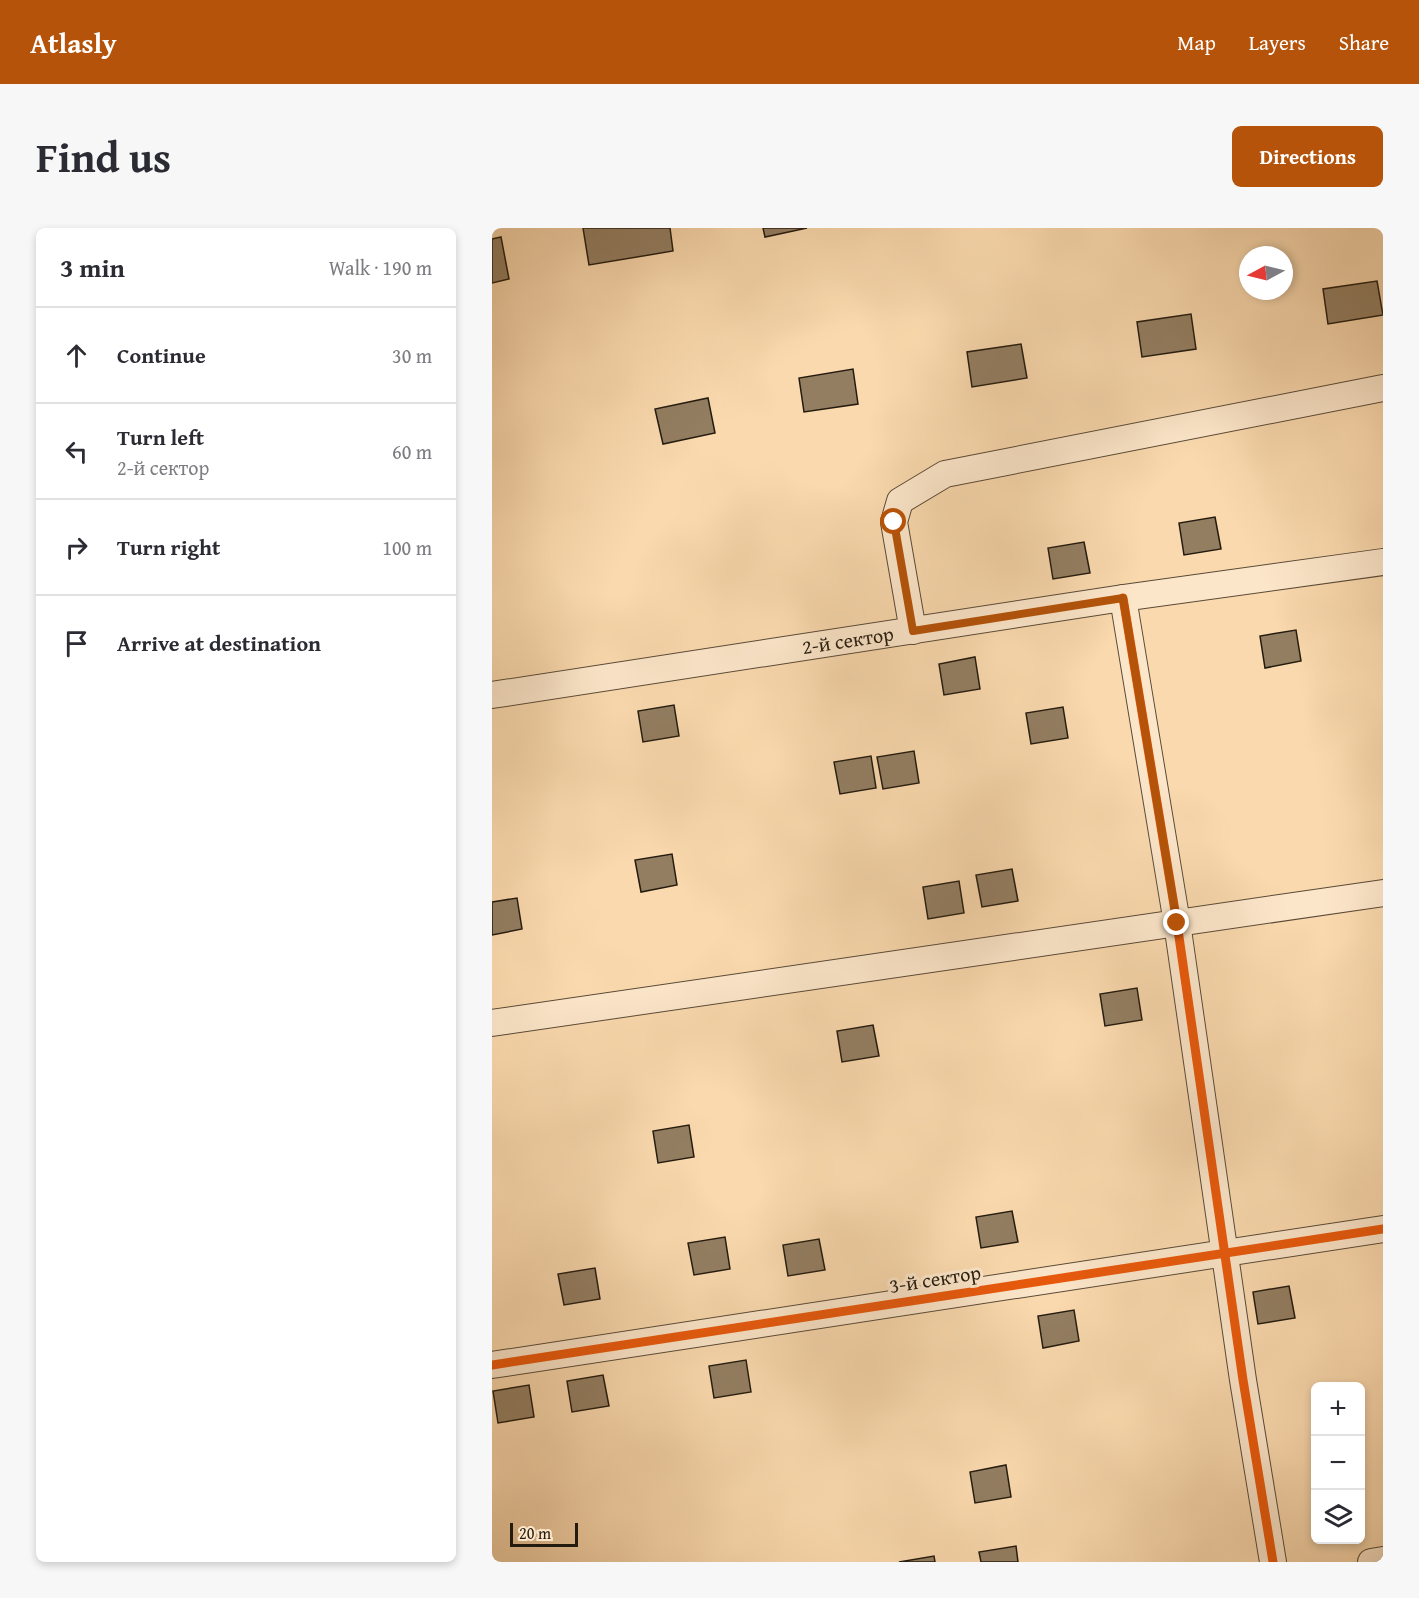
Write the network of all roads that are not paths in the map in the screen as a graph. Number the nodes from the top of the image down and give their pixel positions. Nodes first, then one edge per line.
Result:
1 (1383, 388) edge
2 (1383, 562) edge
3 (1123, 598) junction
4 (913, 631) junction
5 (492, 695) edge
6 (1383, 893) edge
7 (1177, 923) junction
8 (492, 1023) edge
9 (1383, 1229) edge
10 (1225, 1252) junction
11 (492, 1365) edge
12 (1383, 1560) edge
13 (1273, 1562) edge
14 (1371, 1562) edge

1 - 4 street
2 - 3 street, 2-й сектор
3 - 4 street, 2-й сектор
3 - 7 street
4 - 5 street, 2-й сектор
6 - 7 street
7 - 8 street
7 - 10 street
9 - 10 street, 3-й сектор
10 - 11 street, 3-й сектор
10 - 13 street
12 - 14 street

